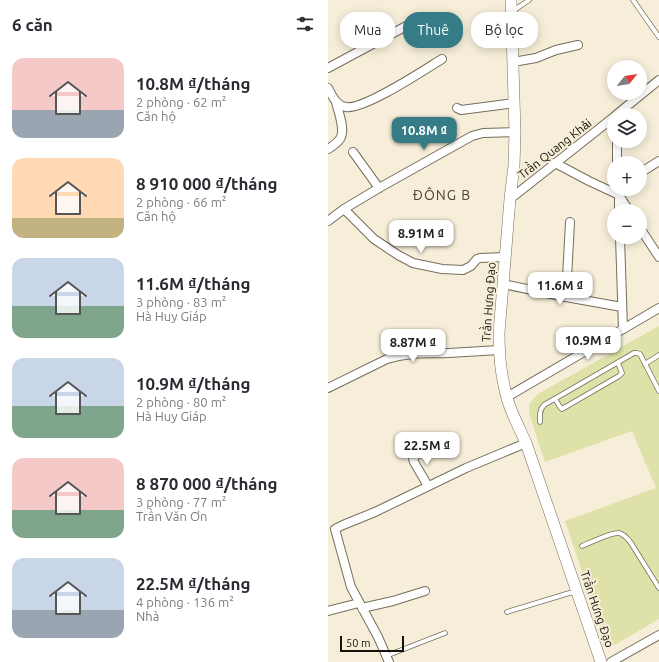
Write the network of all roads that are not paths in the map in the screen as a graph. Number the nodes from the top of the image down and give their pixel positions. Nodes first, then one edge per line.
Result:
1 (529, 0) edge
2 (633, 0) edge
3 (511, 6) edge
4 (403, 28) edge
5 (659, 37) edge
6 (578, 45) dead end
7 (442, 59) dead end
8 (513, 62) junction
9 (328, 68) edge
10 (659, 80) edge
11 (328, 88) edge
12 (336, 102) junction
13 (514, 103) junction
14 (457, 108) dead end
15 (625, 108) edge
16 (607, 122) edge
17 (515, 132) junction
18 (328, 149) edge
19 (352, 152) dead end
20 (659, 161) edge
21 (555, 164) junction
22 (647, 169) edge
23 (379, 188) junction
24 (607, 188) edge
25 (510, 199) junction
26 (344, 209) junction
27 (328, 221) edge
28 (570, 222) dead end
29 (647, 239) edge
30 (620, 244) edge
31 (505, 257) junction
32 (659, 257) edge
33 (503, 284) junction
34 (566, 297) junction
35 (622, 307) junction
36 (659, 308) edge
37 (623, 329) junction
38 (499, 350) junction
39 (659, 355) edge
40 (618, 363) junction
41 (645, 364) junction
42 (328, 388) edge
43 (659, 391) edge
44 (507, 397) junction
45 (554, 399) junction
46 (540, 422) dead end
47 (526, 443) junction
48 (432, 447) dead end
49 (428, 486) junction
50 (332, 531) edge
51 (582, 546) dead end
52 (659, 588) edge
53 (425, 591) dead end
54 (577, 591) junction
55 (361, 606) junction
56 (328, 610) edge
57 (507, 612) dead end
58 (445, 633) dead end
59 (659, 635) edge
60 (388, 659) edge
61 (601, 662) edge
62 (611, 662) edge

1 - 3 lane
2 - 5 lane
3 - 8 main road, Trần Hưng Đạo
4 - 9 street
6 - 8 street
7 - 12 street
8 - 13 main road, Trần Hưng Đạo
10 - 15 street, Trần Quang Khải
11 - 12 street
12 - 18 street
13 - 14 street
13 - 17 main road, Trần Hưng Đạo
16 - 21 street, Trần Quang Khải
17 - 23 street
17 - 25 main road, Trần Hưng Đạo
19 - 23 street
20 - 22 street
21 - 24 street
21 - 25 street, Trần Quang Khải
23 - 26 street
25 - 31 main road, Trần Hưng Đạo
26 - 27 street
26 - 31 street
28 - 34 street
29 - 32 street
30 - 35 street
31 - 33 main road, Trần Hưng Đạo
33 - 34 street
33 - 38 main road, Trần Hưng Đạo
34 - 35 street
35 - 37 street
36 - 37 street
37 - 44 street
38 - 42 street
38 - 44 main road, Trần Hưng Đạo
39 - 41 lane
40 - 41 lane
40 - 45 lane
40 - 45 lane
41 - 43 lane
44 - 47 main road, Trần Hưng Đạo
45 - 46 lane
47 - 49 street
47 - 54 main road, Trần Hưng Đạo
48 - 49 street
49 - 50 street
50 - 55 street
51 - 52 lane
53 - 55 street
54 - 57 lane
54 - 61 main road, Trần Hưng Đạo
55 - 56 street
55 - 60 street
58 - 60 lane
59 - 62 street

